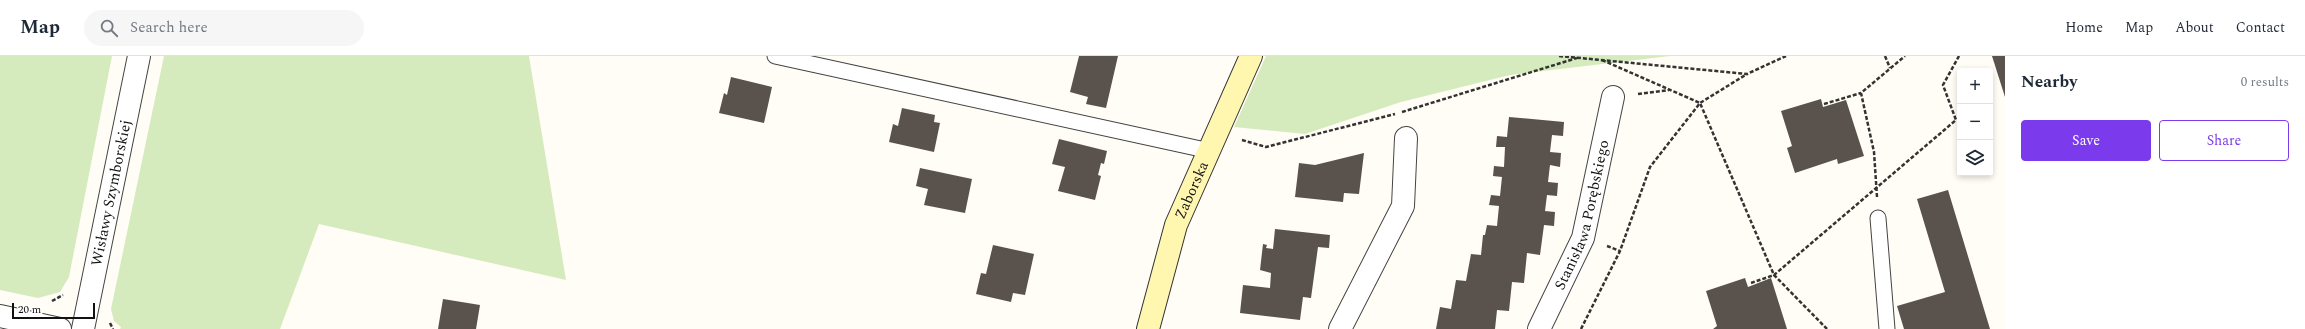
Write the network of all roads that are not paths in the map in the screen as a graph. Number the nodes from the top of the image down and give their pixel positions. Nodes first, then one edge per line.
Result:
1 (139, 56) edge
2 (775, 56) edge
3 (1251, 56) edge
4 (1613, 97) road end
5 (1406, 138) dead end
6 (1214, 142) junction
7 (1878, 218) road end
8 (0, 316) edge
9 (60, 329) edge
10 (83, 329) edge
11 (1148, 329) edge
12 (1340, 329) edge
13 (1539, 329) edge
14 (1887, 329) edge

1 - 10 street, Wisławy Szymborskiej
2 - 6 lane
3 - 6 street, Zaborska
4 - 13 street, Stanisława Porębskiego
5 - 12 street
6 - 11 street, Zaborska
7 - 14 lane
8 - 9 street

